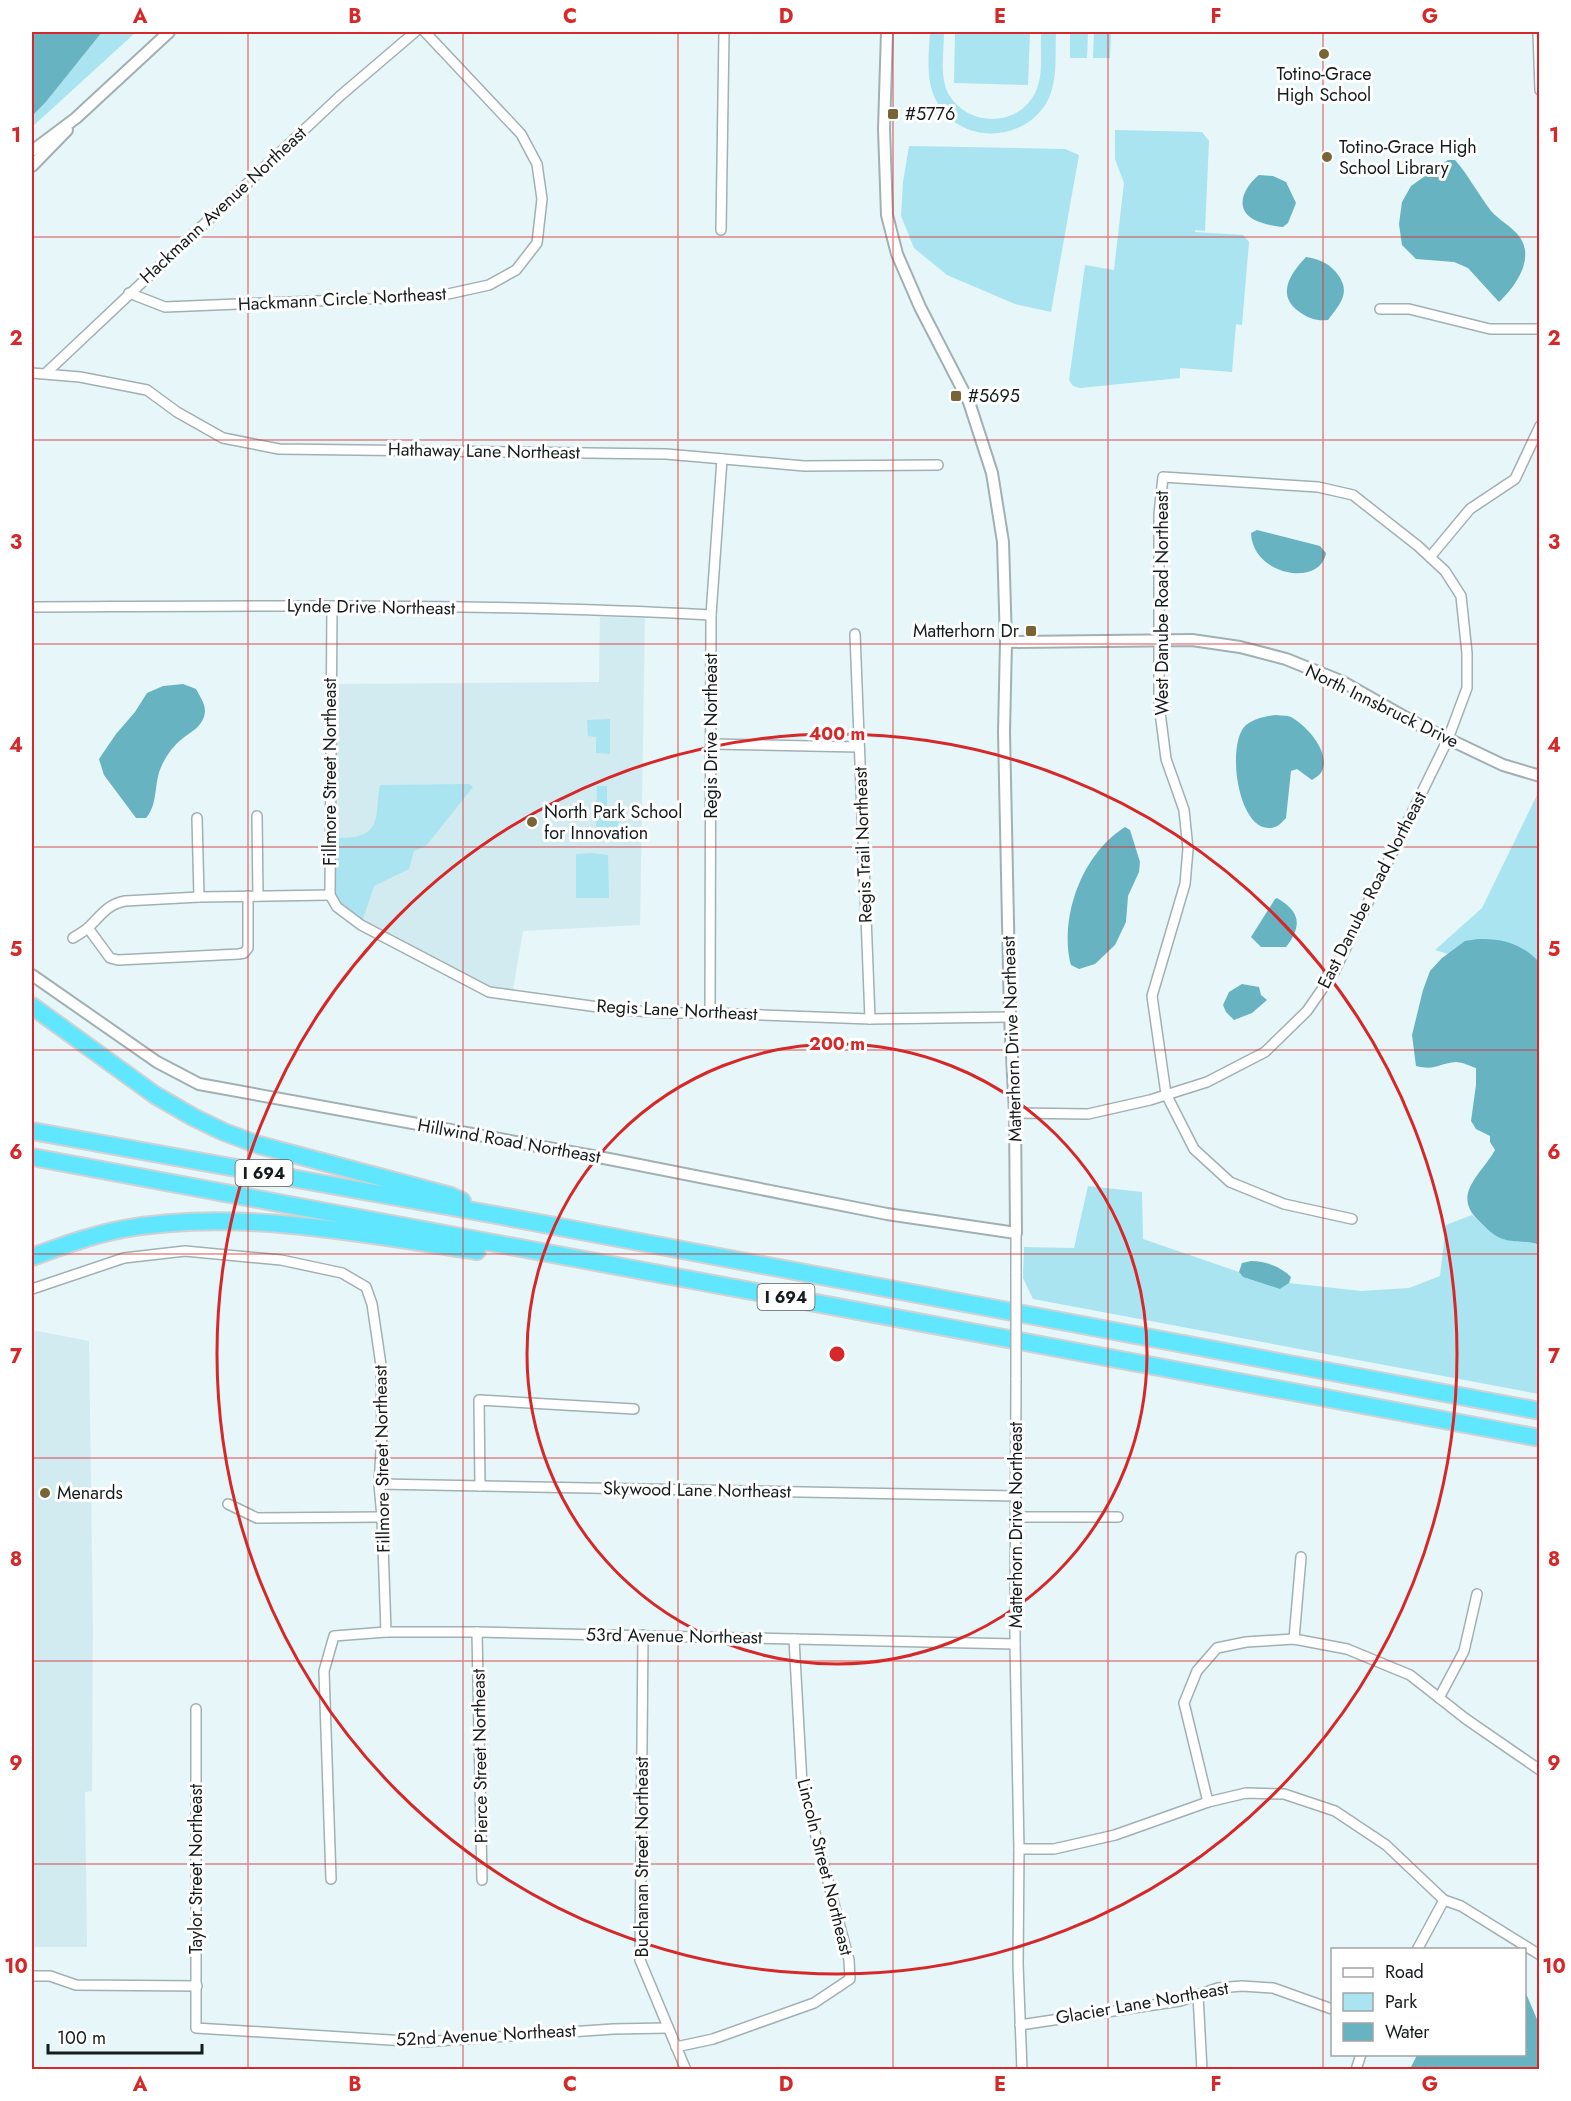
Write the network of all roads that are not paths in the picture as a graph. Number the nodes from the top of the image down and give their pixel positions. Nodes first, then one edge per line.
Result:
1 (169, 32) edge
2 (415, 32) edge
3 (425, 32) edge
4 (724, 32) edge
5 (887, 32) edge
6 (1538, 32) edge
7 (1539, 90) edge
8 (76, 118) junction
9 (32, 151) edge
10 (32, 166) edge
11 (721, 230) dead end
12 (129, 293) junction
13 (1380, 309) dead end
14 (1539, 329) edge
15 (32, 373) edge
16 (46, 373) junction
17 (1539, 426) edge
18 (723, 459) junction
19 (938, 465) dead end
20 (1163, 477) joint
21 (1430, 557) junction
22 (332, 606) junction
23 (32, 607) edge
24 (711, 615) junction
25 (855, 634) dead end
26 (1159, 641) junction
27 (1006, 642) junction
28 (1448, 739) junction
29 (711, 744) junction
30 (859, 747) junction
31 (1539, 776) edge
32 (257, 816) dead end
33 (197, 818) dead end
34 (330, 895) junction
35 (253, 896) junction
36 (199, 897) junction
37 (88, 928) junction
38 (73, 938) dead end
39 (32, 975) edge
40 (32, 1006) edge
41 (710, 1013) junction
42 (1010, 1017) junction
43 (870, 1019) junction
44 (1166, 1094) junction
45 (1015, 1113) junction
46 (32, 1131) edge
47 (32, 1157) edge
48 (496, 1215) junction
49 (1352, 1219) dead end
50 (1016, 1233) junction
51 (32, 1257) edge
52 (32, 1290) edge
53 (798, 1299) junction
54 (634, 1409) dead end
55 (1539, 1412) edge
56 (1539, 1438) edge
57 (379, 1484) junction
58 (480, 1486) junction
59 (1016, 1496) junction
60 (228, 1504) dead end
61 (382, 1517) junction
62 (1016, 1517) junction
63 (1118, 1517) dead end
64 (1301, 1557) dead end
65 (1477, 1594) dead end
66 (386, 1632) junction
67 (477, 1632) junction
68 (643, 1635) junction
69 (794, 1639) junction
70 (1294, 1639) junction
71 (1015, 1644) junction
72 (1439, 1698) junction
73 (196, 1709) dead end
74 (1539, 1770) edge
75 (1208, 1802) junction
76 (1019, 1849) junction
77 (331, 1879) dead end
78 (482, 1880) dead end
79 (1444, 1900) junction
80 (1418, 1948) edge
81 (1539, 1955) edge
82 (32, 1976) edge
83 (197, 1986) junction
84 (1198, 1995) junction
85 (1331, 2009) edge
86 (1020, 2025) junction
87 (196, 2028) joint
88 (668, 2028) junction
89 (676, 2047) junction
90 (686, 2070) edge
91 (1022, 2070) edge
92 (1202, 2070) edge

1 - 8 street
2 - 12 street, Hackmann Avenue Northeast
3 - 12 street, Hackmann Circle Northeast
4 - 11 street
5 - 27 street, Matterhorn Drive Northeast
6 - 7 street
8 - 9 street
8 - 10 street
12 - 16 street, Hackmann Avenue Northeast
13 - 14 street
15 - 16 street
16 - 18 street, Hathaway Lane Northeast
17 - 21 street
18 - 19 street, Hathaway Lane Northeast
18 - 24 street, Regis Drive Northeast
20 - 21 street, East Danube Road Northeast
20 - 26 street, West Danube Road Northeast
21 - 28 street, East Danube Road Northeast
22 - 23 street, Lynde Drive Northeast
22 - 24 street, Lynde Drive Northeast
22 - 34 street, Fillmore Street Northeast
24 - 29 street, Regis Drive Northeast
25 - 30 street, Regis Trail Northeast
26 - 27 street, North Innsbruck Drive
26 - 28 street, North Innsbruck Drive
26 - 44 street, West Danube Road Northeast
27 - 42 street, Matterhorn Drive Northeast
28 - 31 street, North Innsbruck Drive
28 - 44 street, East Danube Road Northeast
29 - 30 street
29 - 41 street, Regis Drive Northeast
30 - 43 street, Regis Trail Northeast
32 - 35 street
33 - 36 street
34 - 35 street
34 - 41 street, Regis Lane Northeast
35 - 36 street
35 - 37 street
36 - 37 street
37 - 38 street
39 - 50 street, Hillwind Road Northeast
40 - 48 highway
41 - 43 street, Regis Lane Northeast
42 - 43 street, Regis Lane Northeast
42 - 45 street, Matterhorn Drive Northeast
44 - 45 street, East Danube Road Northeast
44 - 49 street, West Danube Road Northeast
45 - 50 street, Matterhorn Drive Northeast
46 - 48 highway, I 694
47 - 53 highway, I 694
48 - 55 highway, I 694
50 - 59 street, Matterhorn Drive Northeast, bridge
51 - 53 highway
52 - 57 street, Fillmore Street Northeast
53 - 56 highway, I 694
54 - 58 street
57 - 58 street, Skywood Lane Northeast
57 - 61 street, Fillmore Street Northeast
58 - 59 street, Skywood Lane Northeast
59 - 62 street, Matterhorn Drive Northeast
60 - 61 street
61 - 66 street, Fillmore Street Northeast
62 - 63 street
62 - 71 street, Matterhorn Drive Northeast
64 - 70 street
65 - 72 street
66 - 67 street, 53rd Avenue Northeast
66 - 77 street, 53rd Avenue Northeast
67 - 68 street, 53rd Avenue Northeast
67 - 78 street, Pierce Street Northeast
68 - 69 street, 53rd Avenue Northeast
68 - 88 street, Buchanan Street Northeast
69 - 71 street, 53rd Avenue Northeast
69 - 89 street, Lincoln Street Northeast
70 - 72 street
70 - 75 street
71 - 76 street, Matterhorn Drive Northeast
72 - 74 street
73 - 83 street, Taylor Street Northeast
75 - 76 street
75 - 79 street
76 - 86 street, Matterhorn Drive Northeast
79 - 80 street
79 - 81 street
82 - 83 street
83 - 87 street, Taylor Street Northeast
84 - 85 street, Glacier Lane Northeast
84 - 86 street, Glacier Lane Northeast
84 - 92 street
86 - 91 street, Matterhorn Drive Northeast
87 - 88 street, 52nd Avenue Northeast
88 - 89 street, Buchanan Street Northeast
89 - 90 street, Buchanan Street Northeast

